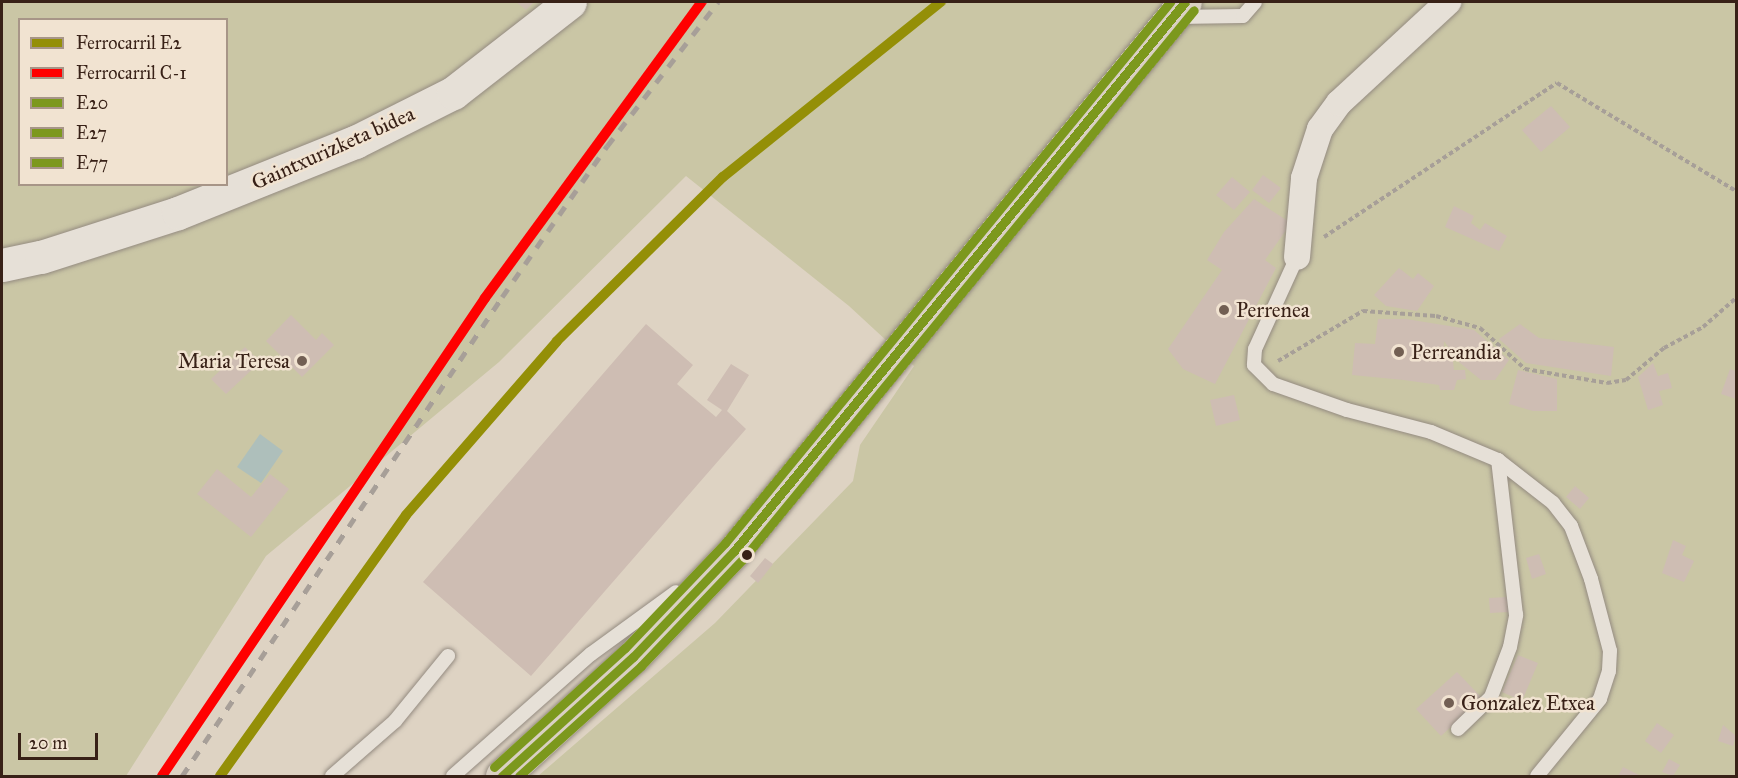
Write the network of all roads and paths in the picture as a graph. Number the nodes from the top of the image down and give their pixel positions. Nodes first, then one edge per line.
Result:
1 (570, 2) edge
2 (1255, 2) edge
3 (1448, 2) edge
4 (1178, 9) edge
5 (1737, 191) edge
6 (1297, 257) junction
7 (2, 265) edge
8 (1737, 298) edge
9 (1261, 372) junction
10 (1498, 460) junction
11 (734, 551) junction
12 (448, 656) dead end
13 (1458, 729) dead end
14 (332, 777) edge
15 (453, 777) edge
16 (502, 777) edge
17 (1537, 777) edge

1 - 7 main road, Gaintxurizketa bidea
2 - 4 lane
3 - 6 street
4 - 11 main road
5 - 6 path
6 - 9 lane
8 - 9 path
9 - 10 lane
10 - 13 lane
10 - 17 lane
11 - 15 lane
11 - 16 main road
12 - 14 lane

